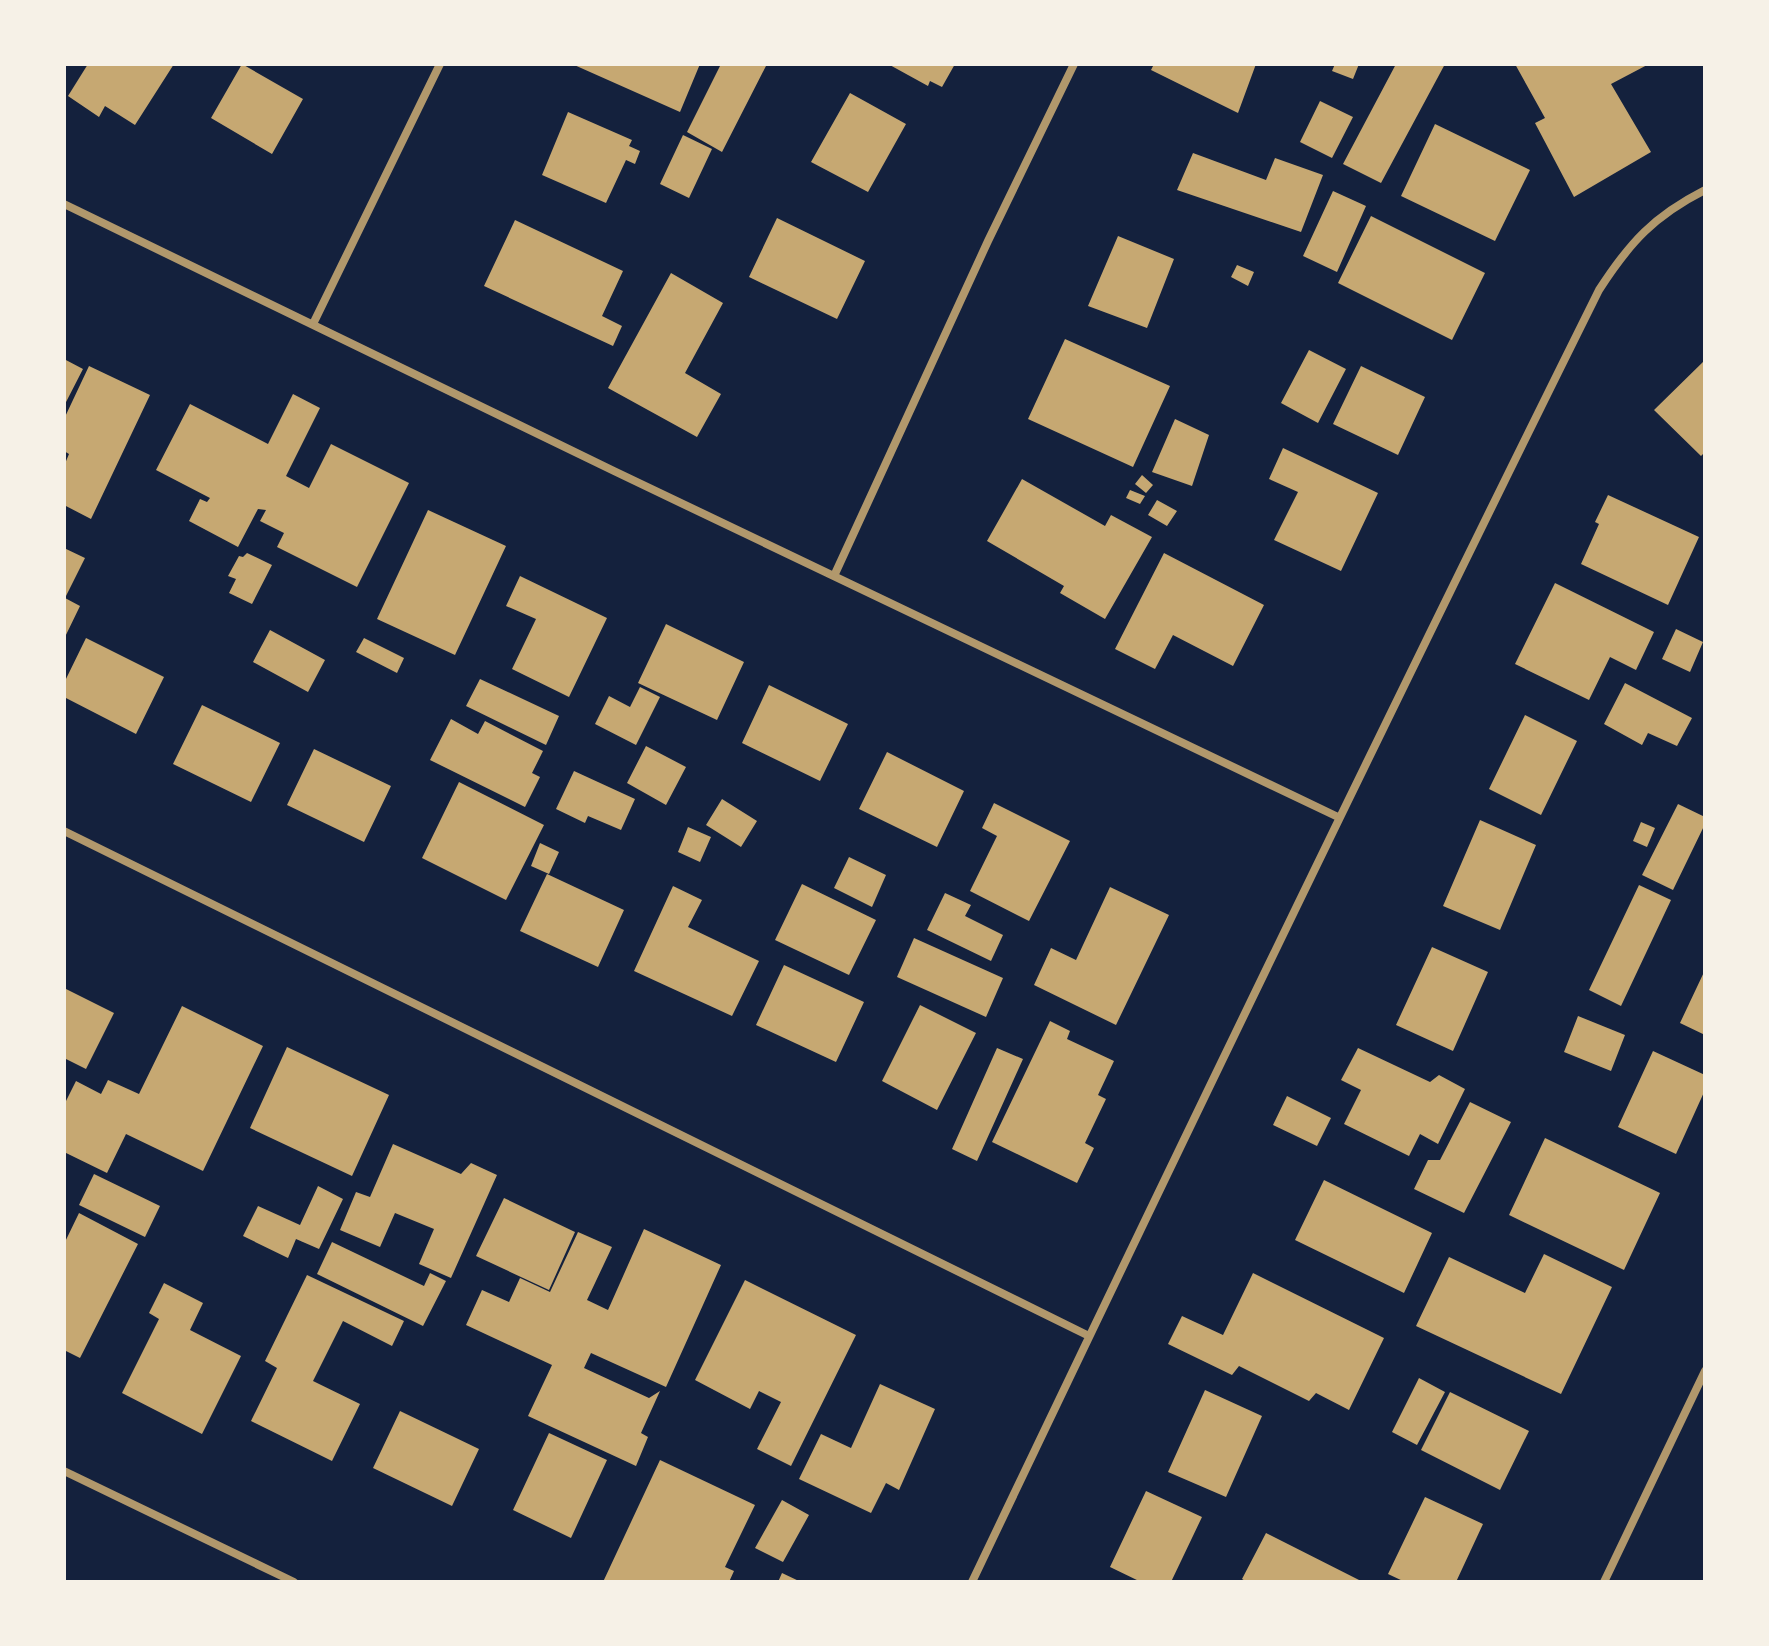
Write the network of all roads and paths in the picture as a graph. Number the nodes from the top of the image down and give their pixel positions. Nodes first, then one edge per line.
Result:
1 (440, 64) edge
2 (1074, 64) edge
3 (1705, 190) edge
4 (64, 204) edge
5 (313, 324) junction
6 (834, 576) junction
7 (1338, 817) junction
8 (64, 831) edge
9 (1089, 1336) junction
10 (1705, 1371) edge
11 (64, 1471) edge
12 (294, 1582) edge
13 (972, 1582) edge
14 (1605, 1582) edge

1 - 5 street
2 - 6 street
3 - 7 street
4 - 5 street
5 - 6 street
6 - 7 street
7 - 9 street
8 - 9 street
9 - 13 street
10 - 14 street
11 - 12 street

